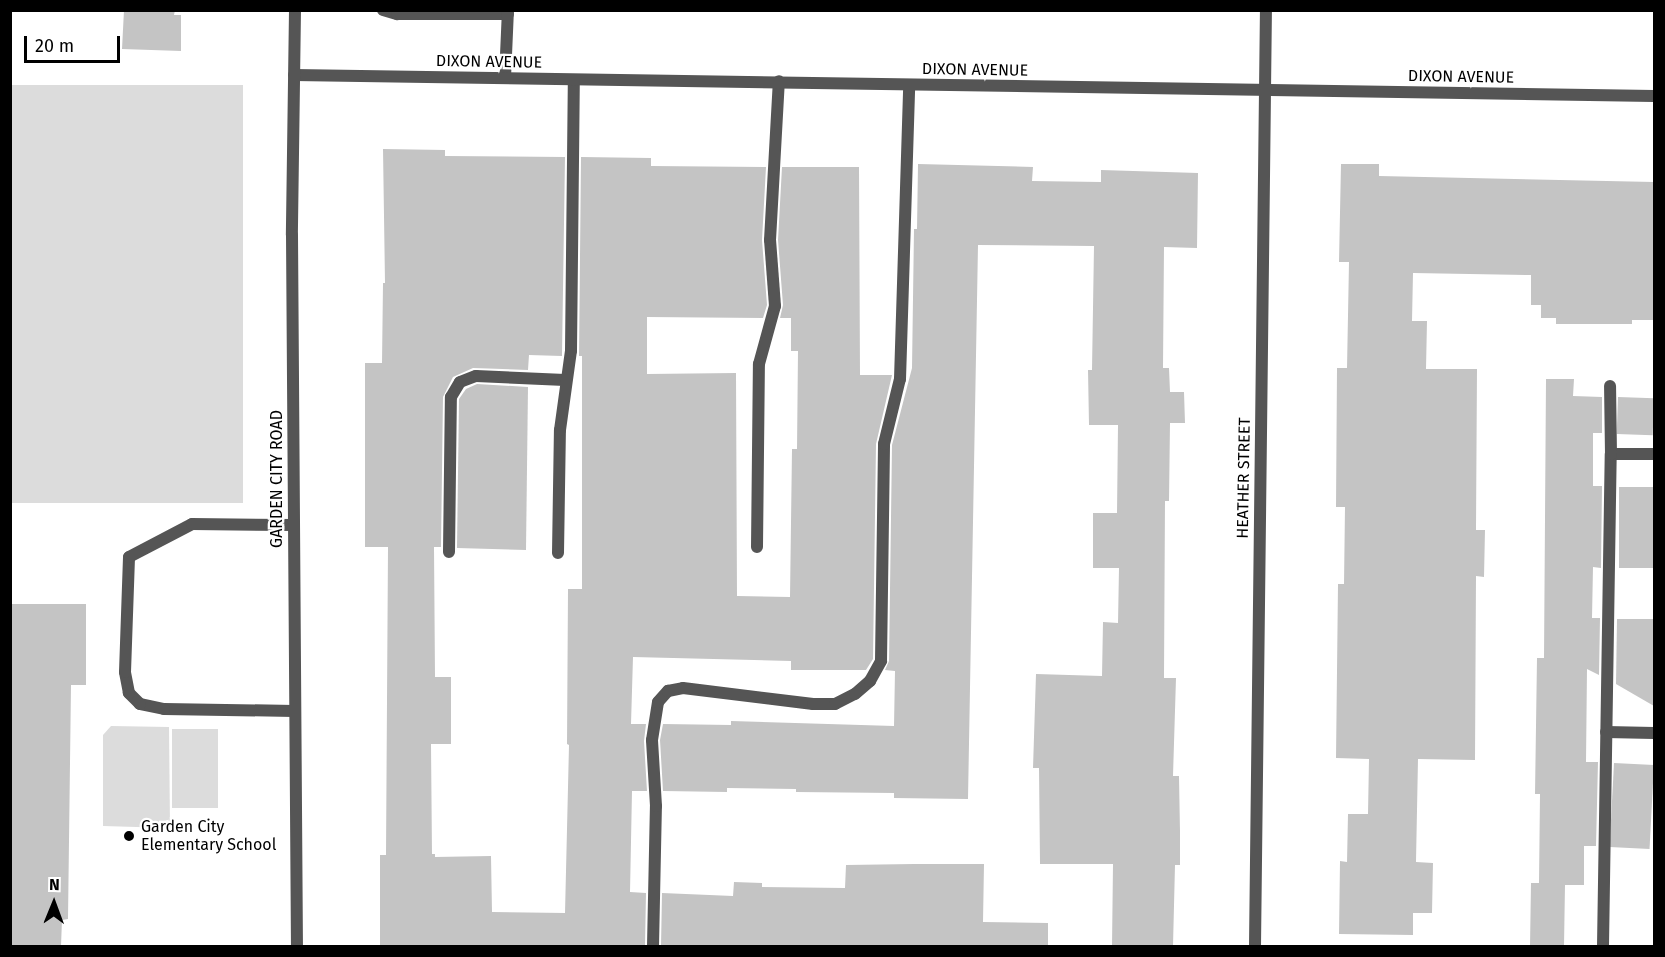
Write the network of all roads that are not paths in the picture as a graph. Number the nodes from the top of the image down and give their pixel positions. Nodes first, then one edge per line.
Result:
1 (295, 10) edge
2 (383, 10) edge
3 (1266, 10) edge
4 (508, 12) edge
5 (294, 75) junction
6 (505, 78) junction
7 (574, 80) junction
8 (779, 81) junction
9 (909, 85) junction
10 (1265, 90) junction
11 (1654, 96) edge
12 (565, 380) junction
13 (1610, 386) dead end
14 (1611, 454) junction
15 (1654, 454) edge
16 (294, 525) junction
17 (757, 547) dead end
18 (449, 552) dead end
19 (558, 553) dead end
20 (294, 711) junction
21 (1606, 732) junction
22 (1654, 733) edge
23 (297, 946) edge
24 (653, 946) edge
25 (1255, 946) edge
26 (1603, 946) edge

1 - 5 street, GARDEN CITY ROAD
2 - 4 street
3 - 10 street, HEATHER STREET
4 - 6 street
5 - 6 street, DIXON AVENUE
5 - 16 street, GARDEN CITY ROAD
6 - 7 street, DIXON AVENUE
7 - 8 street, DIXON AVENUE
7 - 12 street
8 - 9 street, DIXON AVENUE
8 - 17 street
9 - 10 street, DIXON AVENUE
9 - 24 street
10 - 11 street, DIXON AVENUE
10 - 25 street, HEATHER STREET
12 - 18 street
12 - 19 street
13 - 14 street
14 - 15 street
14 - 21 street
16 - 20 street, GARDEN CITY ROAD
16 - 20 street
20 - 23 street, GARDEN CITY ROAD
21 - 22 street
21 - 26 street

